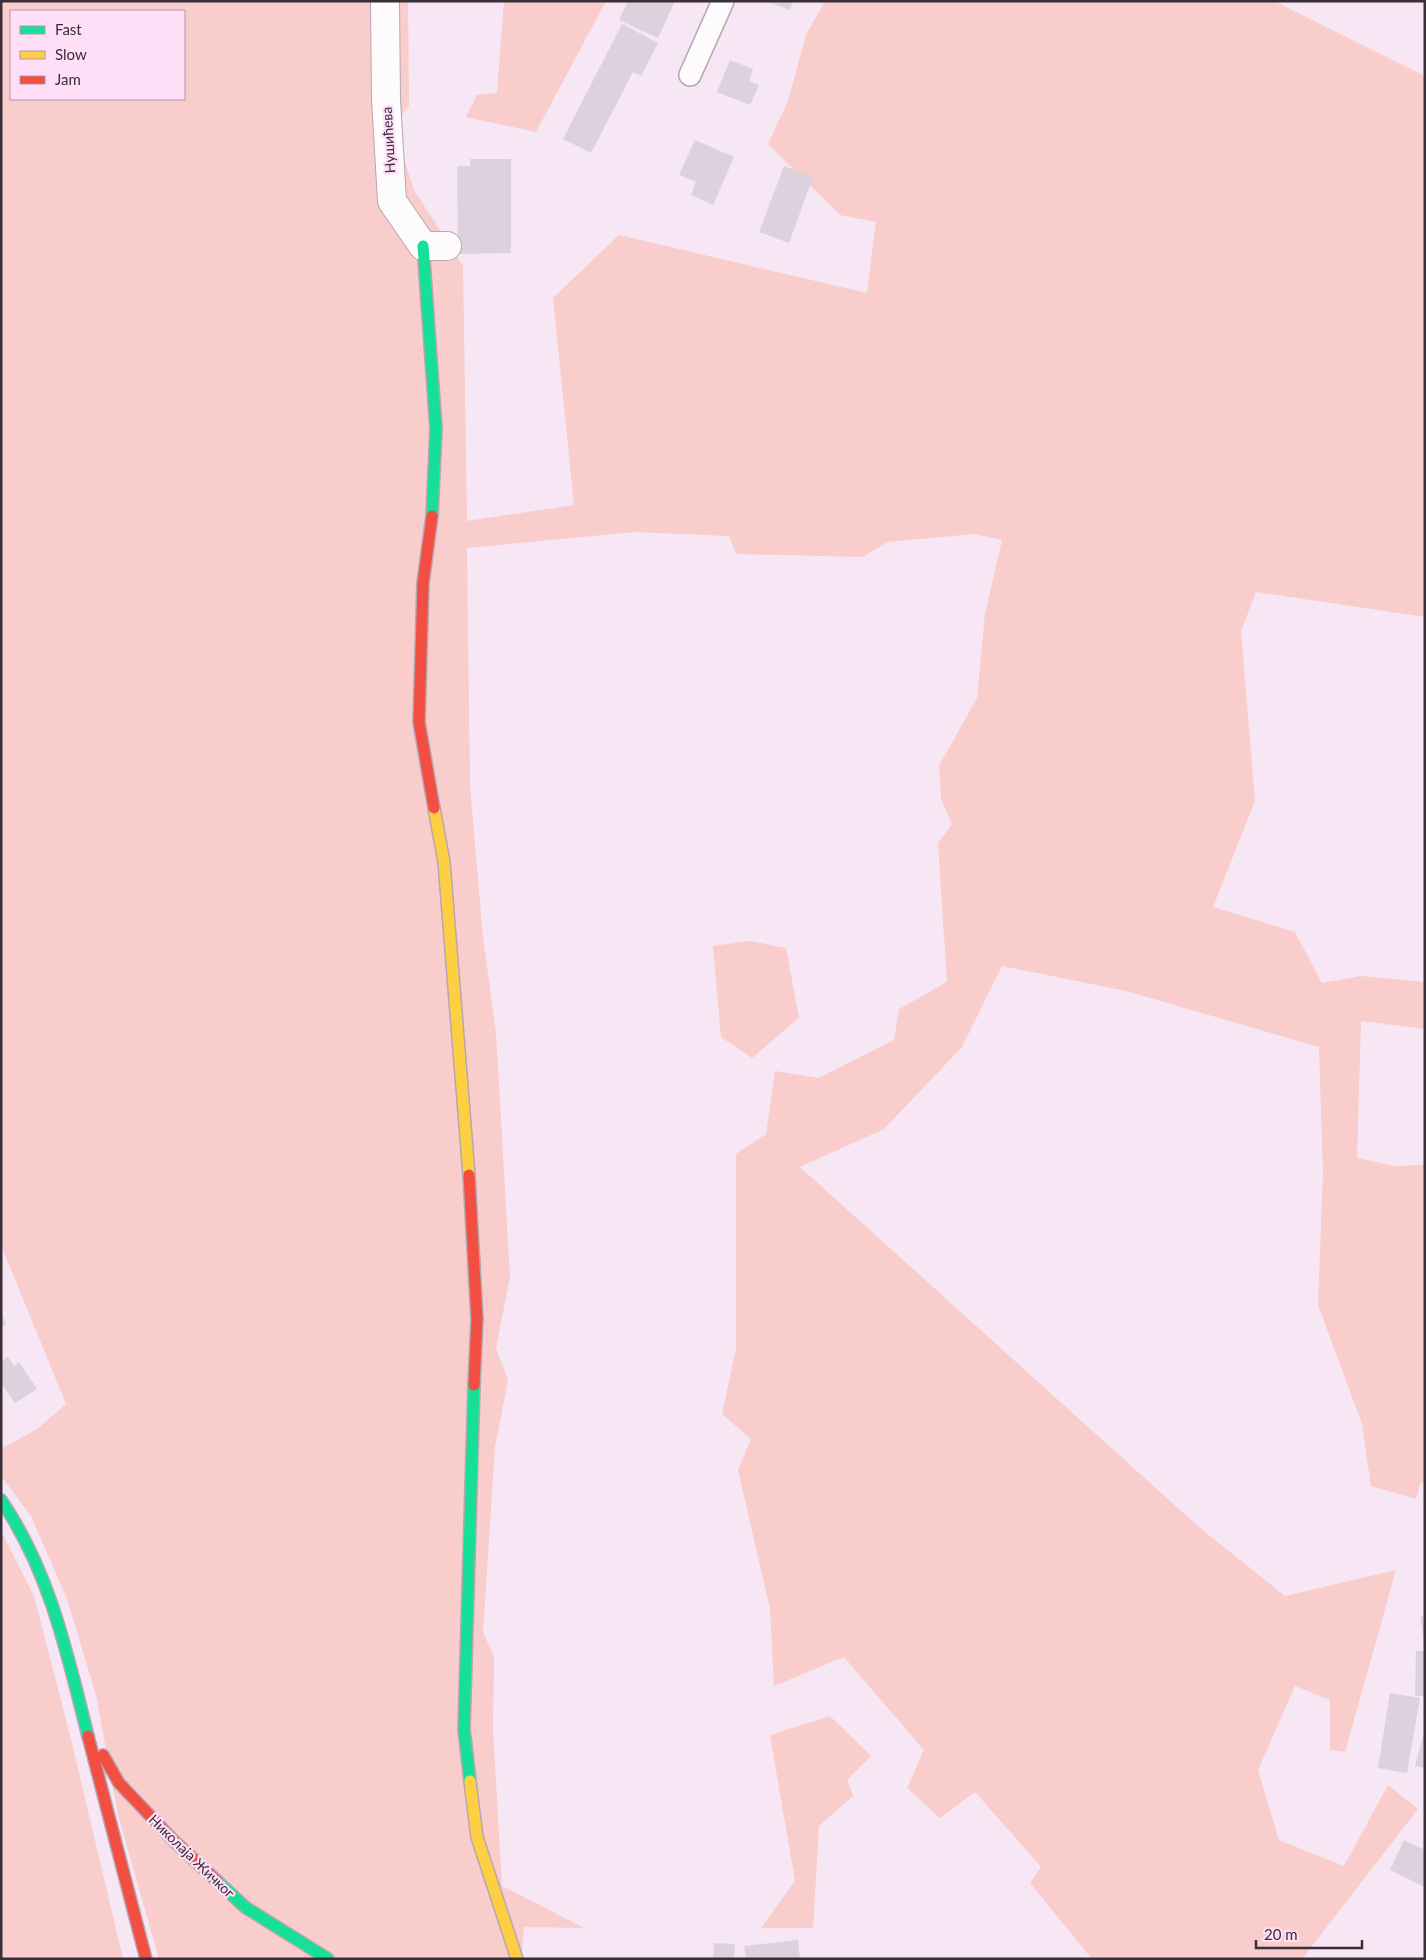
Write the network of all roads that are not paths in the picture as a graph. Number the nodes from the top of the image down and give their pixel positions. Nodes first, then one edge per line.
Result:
1 (385, 1) edge
2 (724, 1) edge
3 (690, 75) dead end
4 (435, 246) joint
5 (1, 1500) edge
6 (85, 1724) junction
7 (146, 1959) edge
8 (328, 1959) edge
9 (517, 1959) edge

1 - 4 street, Нушићева
2 - 3 lane
4 - 9 street
5 - 6 street, Николаја Жичког
6 - 7 street, Николаја Жичког
6 - 8 street, Николаја Жичког

